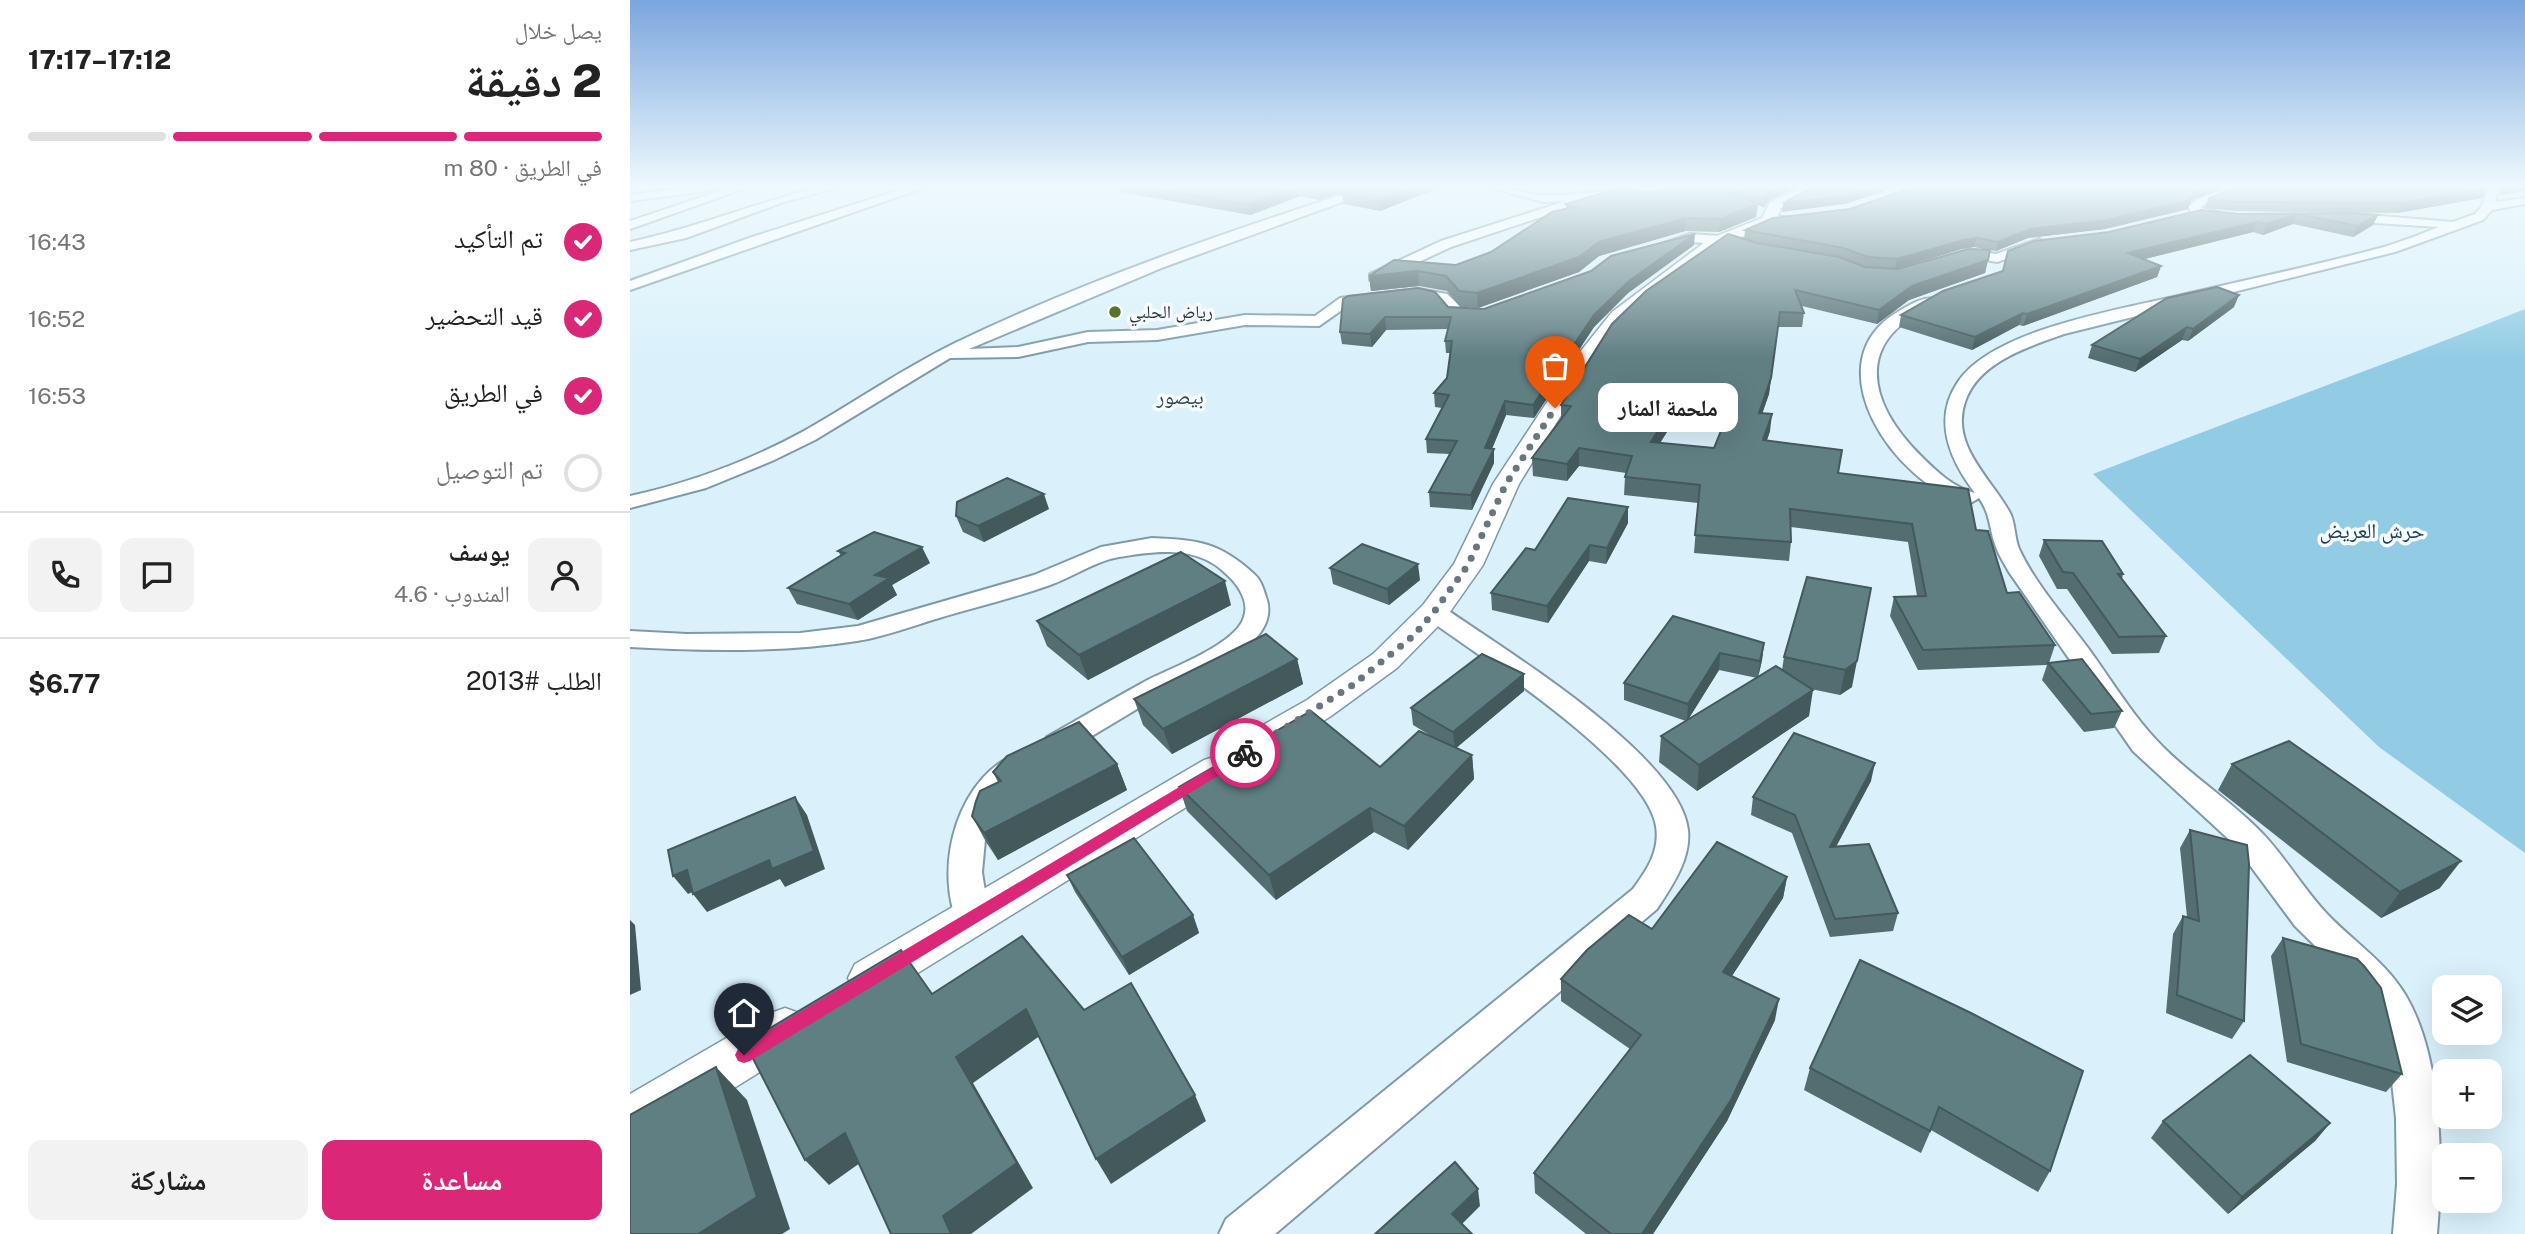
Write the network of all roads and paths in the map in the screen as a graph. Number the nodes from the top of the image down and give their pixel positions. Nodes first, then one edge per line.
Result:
1 (649, 243) edge
2 (749, 243) edge
3 (1211, 243) edge
4 (1452, 243) edge
5 (1674, 243) edge
6 (1724, 243) edge
7 (2051, 243) edge
8 (2407, 243) edge
9 (630, 248) edge
10 (1648, 250) edge
11 (1997, 258) junction
12 (1941, 264) edge
13 (1994, 276) edge
14 (630, 286) edge
15 (1947, 296) edge
16 (1345, 301) junction
17 (1492, 312) edge
18 (946, 354) junction
19 (634, 503) edge
20 (1993, 503) junction
21 (1434, 612) junction
22 (630, 639) edge
23 (972, 918) junction
24 (842, 996) edge
25 (807, 1017) edge
26 (630, 1123) edge
27 (1241, 1234) edge
28 (2415, 1234) edge

1 - 9 street
2 - 14 street
3 - 18 street
4 - 16 street
5 - 10 street
6 - 21 street
7 - 11 street
8 - 20 street
11 - 12 street
11 - 13 street
15 - 20 street
16 - 17 street
16 - 18 street
18 - 19 street
20 - 28 street
21 - 23 street
21 - 27 street
22 - 23 street
23 - 24 street
25 - 26 street

